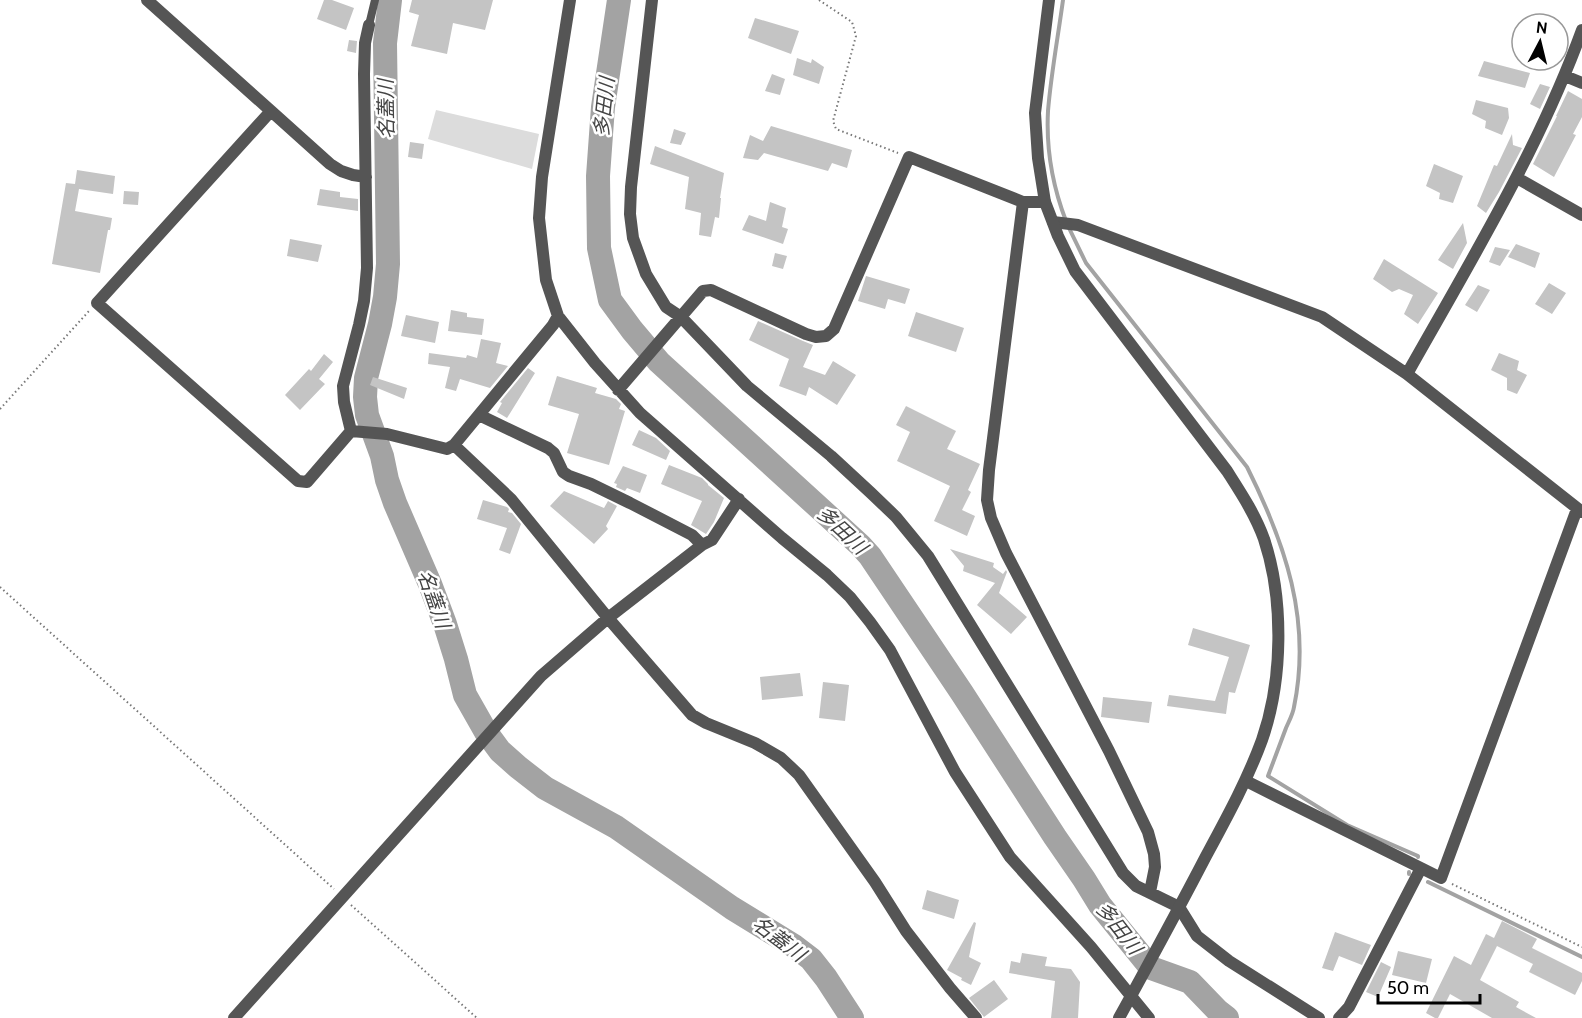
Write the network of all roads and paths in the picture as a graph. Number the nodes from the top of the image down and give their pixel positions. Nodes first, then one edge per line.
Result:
1 (147, 0) edge
2 (375, 0) edge
3 (570, 0) edge
4 (652, 0) edge
5 (819, 0) edge
6 (1048, 0) edge
7 (369, 25) joint
8 (1582, 30) edge
9 (1565, 76) junction
10 (1582, 82) edge
11 (271, 111) junction
12 (909, 157) junction
13 (366, 177) junction
14 (1517, 178) junction
15 (1046, 201) junction
16 (1023, 202) junction
17 (1582, 215) edge
18 (1062, 223) junction
19 (98, 303) junction
20 (558, 316) junction
21 (679, 319) junction
22 (1407, 375) junction
23 (622, 386) junction
24 (0, 409) edge
25 (479, 415) junction
26 (355, 431) junction
27 (454, 445) junction
28 (739, 499) junction
29 (1580, 511) edge
30 (702, 545) junction
31 (0, 587) edge
32 (608, 618) junction
33 (1246, 781) junction
34 (1421, 868) junction
35 (1441, 879) junction
36 (1150, 892) junction
37 (342, 897) junction
38 (1176, 913) junction
39 (1582, 948) edge
40 (1134, 991) junction
41 (234, 1018) edge
42 (477, 1018) edge
43 (976, 1018) edge
44 (1119, 1018) edge
45 (1149, 1018) edge
46 (1319, 1018) edge
47 (1339, 1018) edge

1 - 11 street
2 - 7 lane
3 - 20 street
4 - 21 street
5 - 12 path
6 - 15 street
7 - 13 street
8 - 9 street
9 - 10 street
9 - 14 street
11 - 13 street
11 - 19 street
12 - 16 street
12 - 21 street
13 - 26 street
14 - 17 street
14 - 22 street
15 - 16 street
15 - 18 street
16 - 36 street
18 - 22 street
18 - 33 street
19 - 24 path
19 - 26 street
20 - 23 street
20 - 25 street
21 - 23 street
21 - 36 street
22 - 29 street
23 - 28 street
25 - 27 street
25 - 30 street
26 - 27 street
27 - 32 street
28 - 30 street
28 - 40 street
29 - 35 street
30 - 32 street
31 - 37 path
32 - 37 street
32 - 43 street
33 - 34 street
33 - 38 street
34 - 35 street
34 - 47 street
35 - 39 path
36 - 38 street
37 - 41 street
37 - 42 path
38 - 40 street
38 - 46 street
40 - 44 street
40 - 45 street

